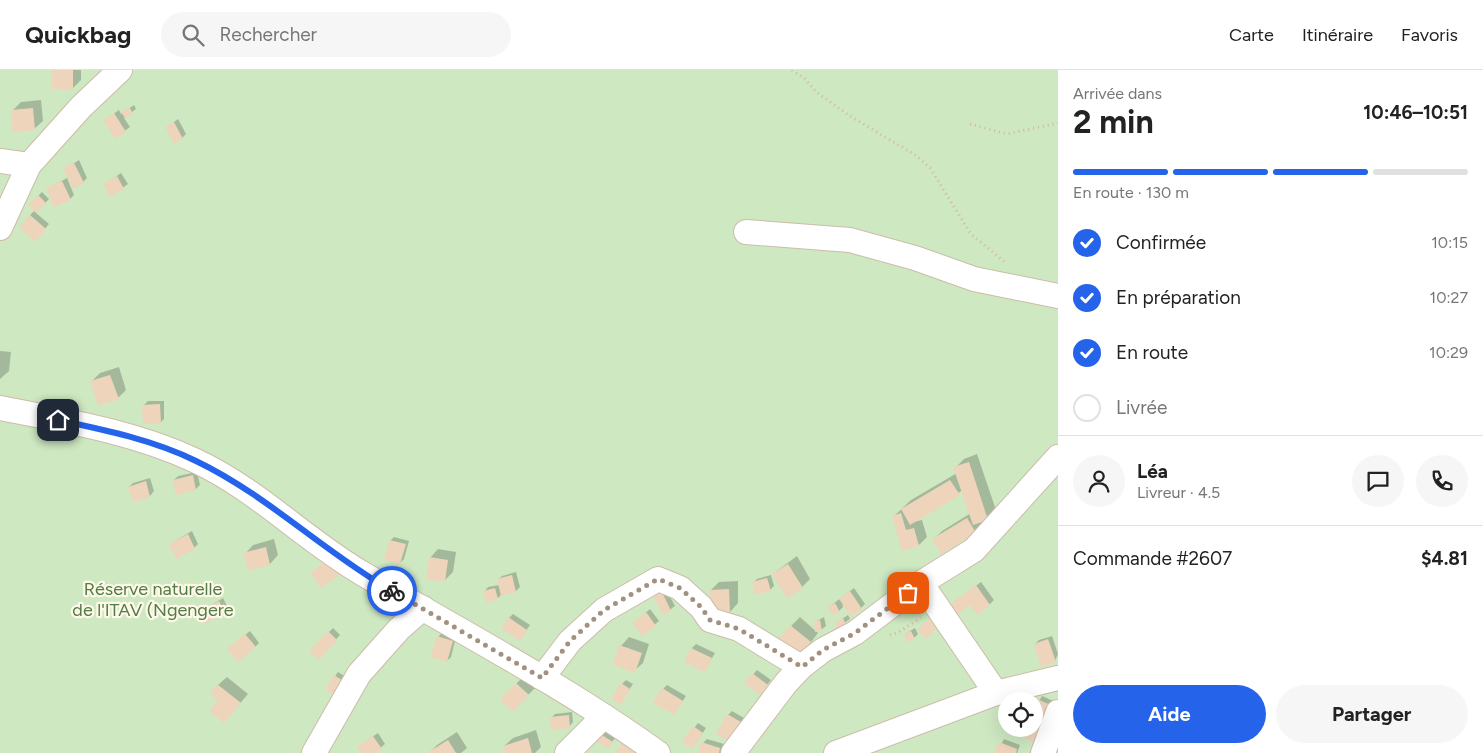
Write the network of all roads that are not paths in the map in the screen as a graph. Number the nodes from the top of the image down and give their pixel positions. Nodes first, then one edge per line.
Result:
1 (120, 70) edge
2 (0, 161) edge
3 (29, 165) junction
4 (0, 228) edge
5 (746, 232) dead end
6 (1058, 296) edge
7 (0, 408) edge
8 (1058, 457) edge
9 (921, 582) junction
10 (423, 608) junction
11 (802, 667) junction
12 (542, 678) junction
13 (1058, 678) edge
14 (996, 694) junction
15 (1058, 712) edge
16 (604, 716) junction
17 (314, 753) edge
18 (567, 753) edge
19 (658, 753) edge
20 (732, 753) edge
21 (836, 753) edge
22 (1043, 753) edge

1 - 3 street
2 - 3 street
3 - 4 street
5 - 6 street
7 - 10 street
8 - 9 street
9 - 11 street
9 - 14 street
10 - 12 street
10 - 17 street
11 - 12 street
11 - 20 street
12 - 16 street
13 - 14 street
14 - 21 street
15 - 22 street
16 - 18 street
16 - 19 street

